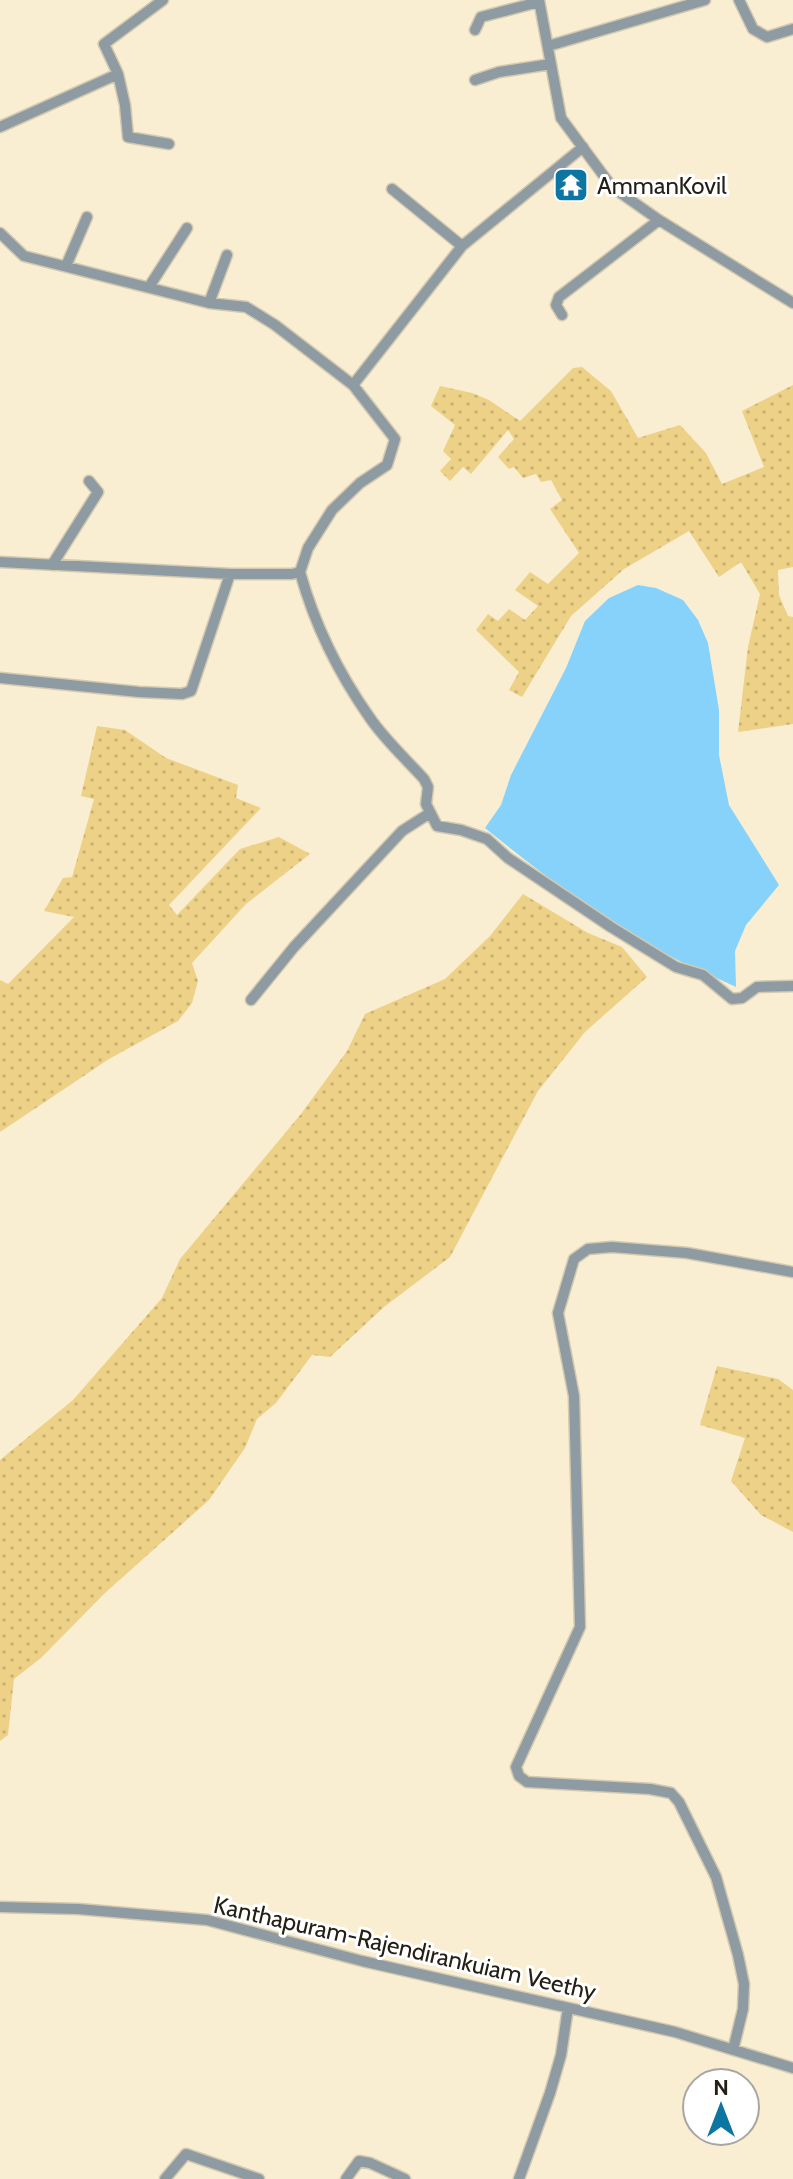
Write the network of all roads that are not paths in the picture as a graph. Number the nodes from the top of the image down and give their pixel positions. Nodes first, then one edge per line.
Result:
1 (163, 0) edge
2 (705, 0) edge
3 (739, 0) edge
4 (539, 1) edge
5 (793, 29) edge
6 (475, 30) dead end
7 (548, 46) junction
8 (551, 64) junction
9 (118, 74) junction
10 (475, 80) dead end
11 (0, 127) edge
12 (169, 144) dead end
13 (583, 147) junction
14 (392, 189) dead end
15 (87, 217) dead end
16 (659, 220) junction
17 (187, 228) dead end
18 (0, 233) edge
19 (462, 246) junction
20 (227, 255) dead end
21 (66, 266) junction
22 (149, 287) junction
23 (209, 303) junction
24 (793, 303) edge
25 (562, 315) dead end
26 (353, 385) junction
27 (89, 481) dead end
28 (1, 562) edge
29 (52, 565) junction
30 (300, 572) junction
31 (0, 574) edge
32 (230, 574) junction
33 (0, 678) edge
34 (430, 813) junction
35 (793, 986) edge
36 (251, 1000) dead end
37 (793, 1272) edge
38 (0, 1907) edge
39 (568, 2008) junction
40 (733, 2050) junction
41 (793, 2068) edge
42 (165, 2179) edge
43 (259, 2179) edge
44 (346, 2179) edge
45 (405, 2179) edge
46 (519, 2179) edge

1 - 9 street
2 - 7 street
3 - 5 street
4 - 6 street
4 - 7 street
7 - 8 street
8 - 10 street
8 - 13 street
9 - 11 street
9 - 12 street
13 - 16 street
13 - 19 street
14 - 19 street
15 - 21 street
16 - 24 street
16 - 25 street
17 - 22 street
18 - 21 street
19 - 26 street
20 - 23 street
21 - 22 street
22 - 23 street
23 - 26 street
26 - 30 street
27 - 29 street
28 - 29 street
28 - 31 street
29 - 32 street
30 - 32 street
30 - 34 street
32 - 33 street
34 - 35 street
34 - 36 street
37 - 40 street
38 - 39 street, Kanthapuram-Rajendirankuiam Veethy
39 - 40 street, Kanthapuram-Rajendirankuiam Veethy
39 - 46 street
40 - 41 street, Kanthapuram-Rajendirankuiam Veethy
42 - 43 street
44 - 45 street

